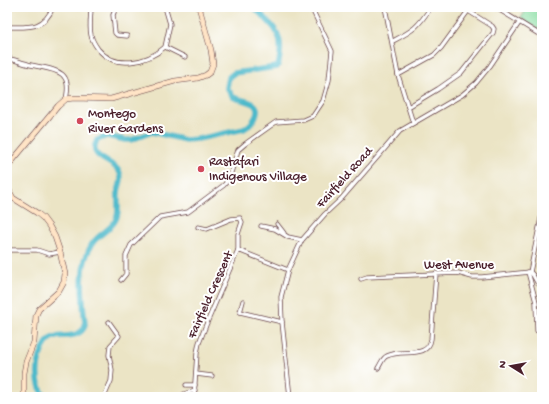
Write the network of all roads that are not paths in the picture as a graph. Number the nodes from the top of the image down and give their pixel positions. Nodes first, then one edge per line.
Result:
1 (53, 7) edge
2 (91, 7) edge
3 (116, 7) edge
4 (165, 7) edge
5 (199, 7) edge
6 (311, 7) edge
7 (385, 7) edge
8 (431, 7) edge
9 (462, 7) edge
10 (495, 7) edge
11 (468, 11) junction
12 (519, 23) junction
13 (7, 28) edge
14 (127, 36) dead end
15 (542, 36) edge
16 (393, 41) junction
17 (165, 47) junction
18 (185, 57) dead end
19 (7, 58) edge
20 (398, 75) junction
21 (66, 99) junction
22 (408, 107) junction
23 (413, 123) junction
24 (7, 169) edge
25 (7, 187) edge
26 (541, 218) dead end
27 (277, 224) dead end
28 (261, 226) dead end
29 (198, 227) dead end
30 (285, 234) junction
31 (302, 240) junction
32 (7, 250) edge
33 (238, 250) junction
34 (60, 252) junction
35 (288, 270) junction
36 (529, 272) junction
37 (436, 273) junction
38 (361, 279) dead end
39 (121, 280) dead end
40 (542, 286) edge
41 (243, 301) dead end
42 (109, 322) dead end
43 (282, 322) junction
44 (537, 331) dead end
45 (378, 368) dead end
46 (196, 374) junction
47 (212, 376) dead end
48 (195, 384) junction
49 (186, 385) dead end
50 (194, 390) junction
51 (184, 394) dead end
52 (24, 397) edge
53 (104, 397) edge
54 (194, 397) edge
55 (290, 397) edge

1 - 13 street
2 - 17 street
3 - 14 street
4 - 17 street
5 - 21 main road
6 - 39 street
7 - 16 street
8 - 16 street
9 - 11 street
10 - 12 street
11 - 20 street
11 - 22 street
12 - 15 street
12 - 23 street, Fairfield Road
16 - 20 street
17 - 18 street
19 - 21 street
20 - 22 street
21 - 24 main road
22 - 23 street
23 - 31 street, Fairfield Road
25 - 34 main road
26 - 36 street
27 - 30 street
28 - 30 street
29 - 33 street
30 - 31 street
31 - 35 street, Fairfield Road
32 - 34 street
33 - 35 street, Fairfield Crescent
33 - 46 street, Fairfield Crescent
34 - 52 main road
35 - 43 street, Fairfield Road
36 - 37 street, West Avenue
36 - 40 street
36 - 44 street
37 - 38 street, West Avenue
37 - 45 street
41 - 43 street
42 - 53 street
43 - 55 street, Fairfield Road
46 - 47 street
46 - 48 street, Fairfield Crescent
48 - 49 street
48 - 50 street, Fairfield Crescent
50 - 51 street
50 - 54 street, Fairfield Crescent

